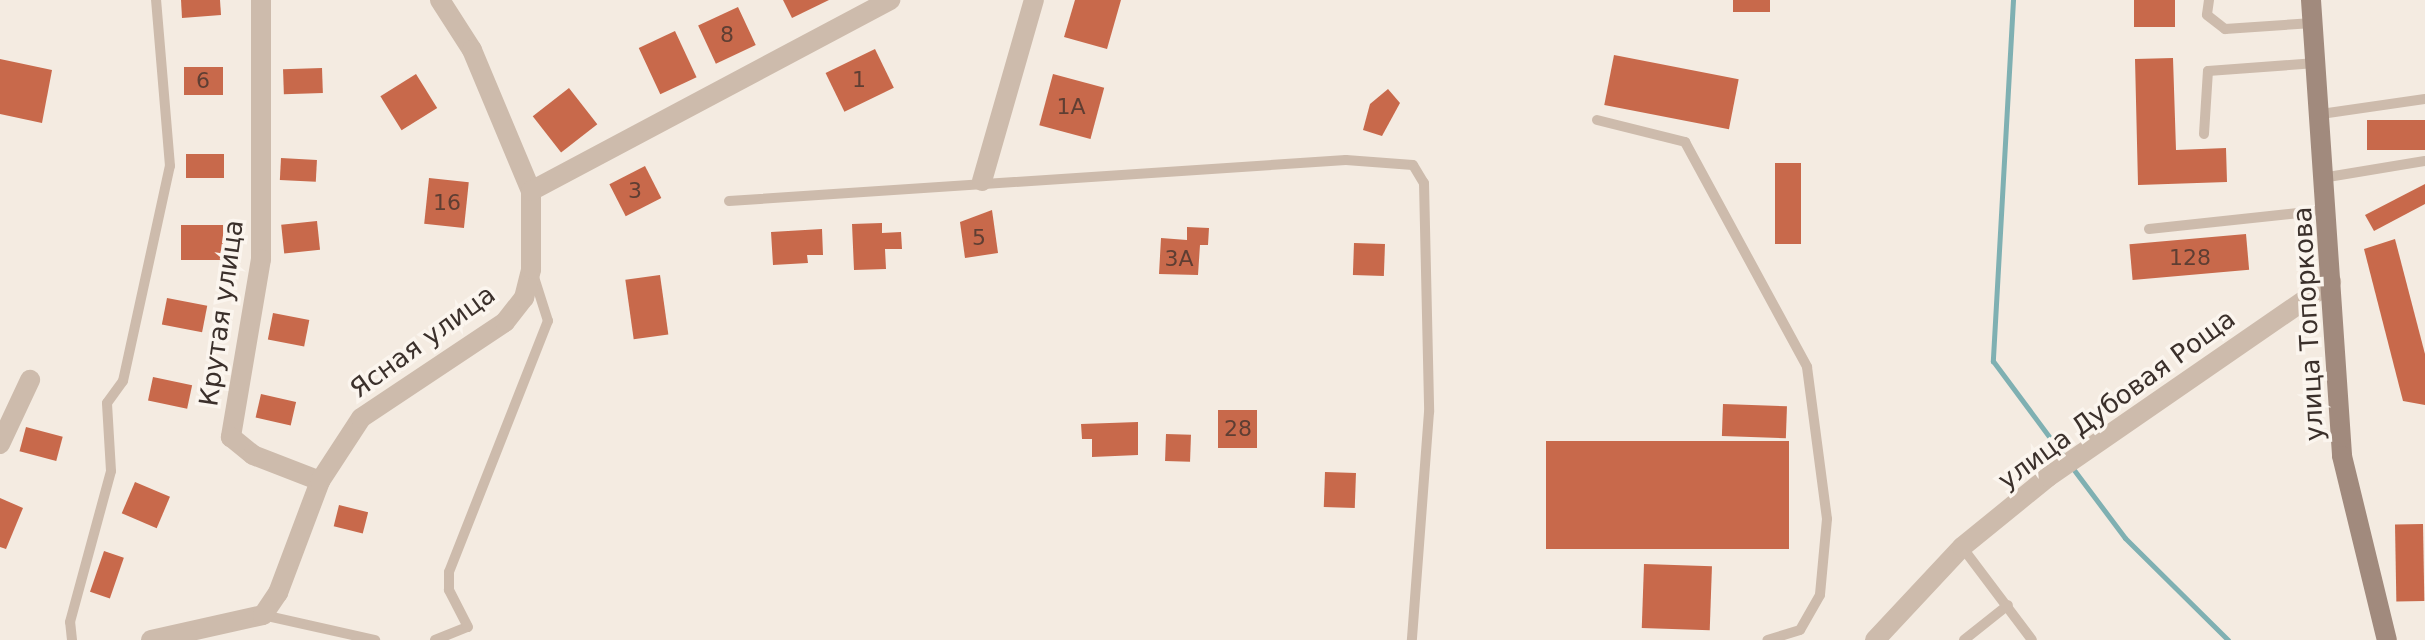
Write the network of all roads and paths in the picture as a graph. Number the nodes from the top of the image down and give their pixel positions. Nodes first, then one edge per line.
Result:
1 (156, 0) edge
2 (440, 0) edge
3 (890, 0) edge
4 (1034, 0) edge
5 (2209, 0) edge
6 (2311, 0) edge
7 (267, 3) edge
8 (2313, 23) junction
9 (2316, 63) junction
10 (2425, 99) edge
11 (2321, 114) junction
12 (1597, 120) dead end
13 (2204, 134) dead end
14 (2425, 161) edge
15 (2328, 177) junction
16 (982, 181) junction
17 (531, 191) junction
18 (729, 201) dead end
19 (2329, 209) junction
20 (2149, 229) dead end
21 (531, 269) junction
22 (2331, 282) junction
23 (30, 380) dead end
24 (0, 444) edge
25 (320, 481) junction
26 (1962, 547) junction
27 (2008, 605) junction
28 (263, 615) junction
29 (72, 640) edge
30 (151, 640) edge
31 (375, 640) edge
32 (435, 640) edge
33 (1412, 640) edge
34 (1767, 640) edge
35 (1875, 640) edge
36 (1964, 640) edge
37 (2032, 640) edge
38 (2387, 640) edge

1 - 29 lane
2 - 17 street
3 - 17 street
4 - 16 street
5 - 8 lane
6 - 8 street, улица Топоркова
7 - 25 street, Крутая улица
8 - 9 street, улица Топоркова
9 - 11 street, улица Топоркова
9 - 13 lane
10 - 11 lane
11 - 15 street, улица Топоркова
12 - 34 lane
14 - 15 lane
15 - 19 street, улица Топоркова
16 - 18 lane
16 - 33 lane
17 - 21 street, Ясная улица
19 - 20 lane
19 - 22 street, улица Топоркова
21 - 25 street, Ясная улица
21 - 32 lane
22 - 26 street, улица Дубовая Роща
22 - 38 street, улица Топоркова
23 - 24 street
25 - 28 street, Ясная улица
26 - 27 lane
26 - 35 street, улица Дубовая Роща
27 - 36 lane
27 - 37 lane
28 - 30 street
28 - 31 lane

